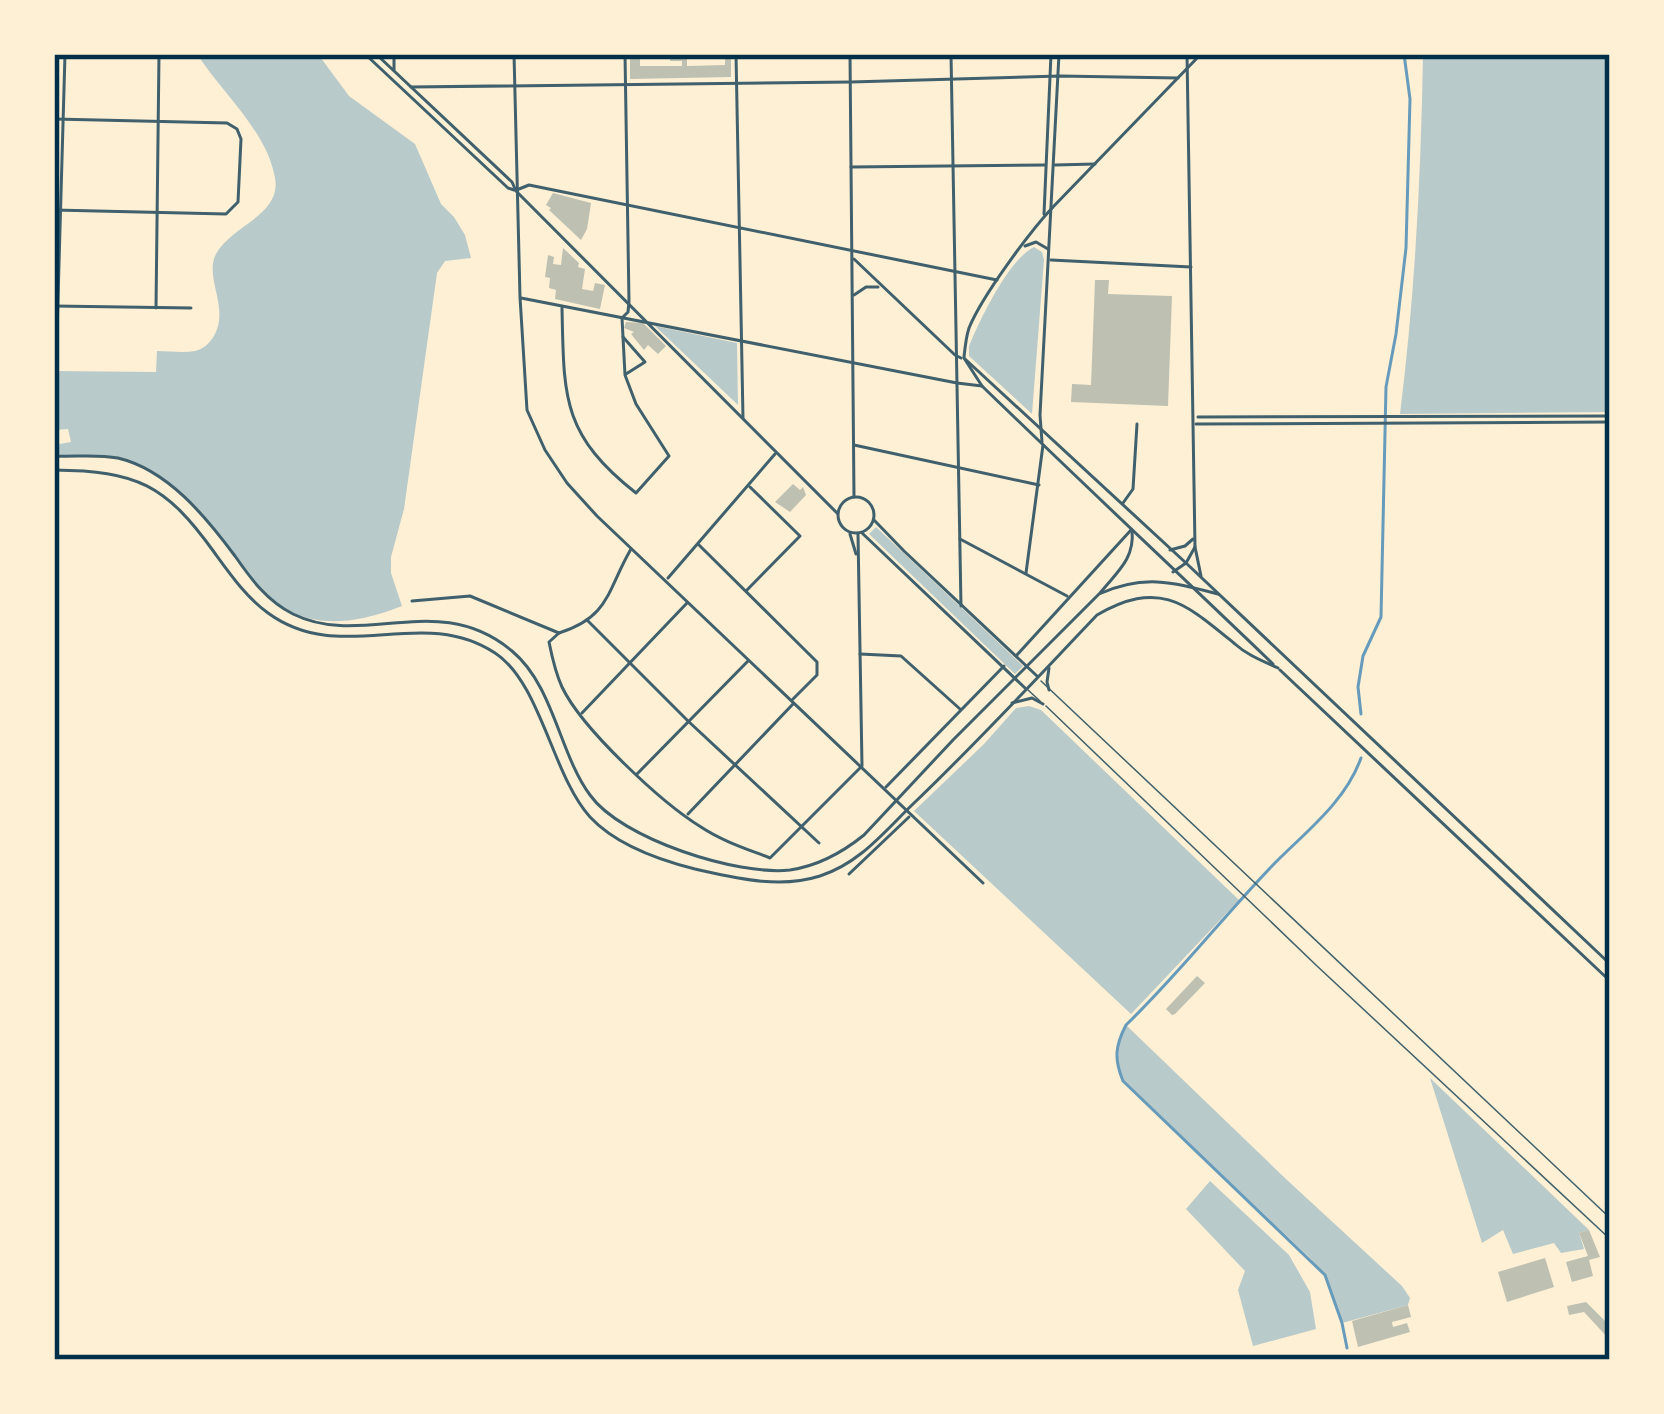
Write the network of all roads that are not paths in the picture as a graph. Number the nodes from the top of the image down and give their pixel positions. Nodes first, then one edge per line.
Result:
1 (65, 54) edge
2 (159, 54) edge
3 (364, 54) edge
4 (376, 54) edge
5 (394, 54) edge
6 (514, 54) edge
7 (625, 54) edge
8 (736, 54) edge
9 (850, 54) edge
10 (951, 54) edge
11 (1051, 54) edge
12 (1059, 54) edge
13 (1187, 54) edge
14 (1201, 54) edge
15 (1188, 68) junction
16 (394, 71) junction
17 (1051, 76) junction
18 (1060, 76) junction
19 (1178, 78) junction
20 (952, 79) junction
21 (851, 82) junction
22 (626, 83) junction
23 (736, 83) junction
24 (514, 85) junction
25 (411, 87) junction
26 (54, 119) edge
27 (62, 119) junction
28 (158, 120) junction
29 (1097, 164) junction
30 (1047, 165) junction
31 (1055, 165) junction
32 (953, 166) junction
33 (851, 167) junction
34 (516, 191) junction
35 (626, 206) junction
36 (1052, 208) junction
37 (57, 210) edge
38 (156, 213) junction
39 (1044, 217) junction
40 (738, 229) junction
41 (1019, 250) junction
42 (852, 251) junction
43 (1050, 251) junction
44 (852, 258) junction
45 (1050, 260) junction
46 (1193, 267) junction
47 (953, 271) junction
48 (998, 280) junction
49 (882, 287) junction
50 (853, 296) junction
51 (520, 297) junction
52 (629, 302) junction
53 (57, 306) edge
54 (156, 308) junction
55 (191, 308) dead end
56 (562, 308) junction
57 (622, 319) junction
58 (647, 321) junction
59 (622, 335) junction
60 (740, 340) junction
61 (955, 356) junction
62 (964, 358) junction
63 (853, 361) junction
64 (56, 369) edge
65 (625, 375) junction
66 (957, 383) junction
67 (982, 386) junction
68 (1195, 417) junction
69 (743, 418) junction
70 (1544, 419) junction
71 (1610, 419) edge
72 (1375, 420) junction
73 (1137, 424) dead end
74 (1195, 424) junction
75 (1041, 428) junction
76 (854, 445) junction
77 (1043, 445) junction
78 (776, 452) junction
79 (54, 456) edge
80 (960, 468) junction
81 (54, 470) edge
82 (1040, 485) junction
83 (749, 486) junction
84 (854, 497) junction
85 (1121, 504) junction
86 (838, 513) junction
87 (874, 520) junction
88 (1132, 528) junction
89 (848, 532) junction
90 (860, 533) junction
91 (960, 538) junction
92 (1195, 538) junction
93 (699, 545) junction
94 (1195, 547) junction
95 (632, 548) junction
96 (1170, 550) junction
97 (858, 561) junction
98 (1186, 563) junction
99 (1173, 572) junction
100 (1026, 573) junction
101 (1201, 578) junction
102 (667, 580) junction
103 (1193, 587) junction
104 (747, 590) junction
105 (1218, 593) junction
106 (1099, 594) junction
107 (1068, 596) junction
108 (412, 601) dead end
109 (688, 601) junction
110 (961, 606) junction
111 (587, 620) junction
112 (559, 633) junction
113 (860, 654) junction
114 (1015, 657) junction
115 (749, 660) junction
116 (630, 664) junction
117 (1050, 664) junction
118 (1004, 666) junction
119 (1026, 666) junction
120 (1278, 668) junction
121 (1037, 676) junction
122 (1015, 677) junction
123 (1025, 688) junction
124 (1049, 690) junction
125 (793, 702) junction
126 (1011, 704) junction
127 (1043, 704) junction
128 (962, 710) junction
129 (580, 716) junction
130 (688, 721) junction
131 (734, 763) junction
132 (862, 766) junction
133 (637, 775) junction
134 (1419, 782) junction
135 (885, 789) junction
136 (1411, 790) junction
137 (896, 801) junction
138 (908, 813) junction
139 (685, 817) junction
140 (800, 826) junction
141 (819, 843) dead end
142 (849, 874) dead end
143 (983, 883) dead end
144 (1610, 964) edge
145 (1610, 980) edge
146 (1610, 1217) edge
147 (1610, 1239) edge

1 - 27 street
2 - 28 street
3 - 34 street
4 - 16 street
5 - 16 street
6 - 24 street
7 - 22 street
8 - 23 street
9 - 21 street
10 - 20 street
11 - 17 street
12 - 18 street
13 - 15 street
14 - 15 street
15 - 19 street
15 - 46 street
16 - 25 street
17 - 18 street
17 - 20 street
17 - 30 street
18 - 19 street
18 - 31 street
19 - 29 street
20 - 21 street
20 - 32 street
21 - 23 street
21 - 33 street
22 - 23 street
22 - 24 street
22 - 35 street
23 - 40 street
24 - 25 street
24 - 34 street
25 - 34 street
26 - 27 street
27 - 28 street
27 - 37 street
28 - 38 street
28 - 38 street
29 - 31 street
29 - 36 street
30 - 32 street
30 - 39 street
31 - 36 street
32 - 33 street
32 - 47 street
33 - 42 street
34 - 35 street
34 - 51 street
34 - 52 street
35 - 40 street
35 - 52 street
36 - 39 street
36 - 43 street
37 - 38 street
37 - 53 street
38 - 54 street
39 - 41 street
40 - 42 street
40 - 60 street
41 - 43 street
41 - 48 street
42 - 44 street
42 - 47 street
43 - 45 street
44 - 49 street
44 - 50 street
45 - 46 street
45 - 75 street
46 - 68 street
47 - 48 street
47 - 61 street
48 - 62 street
49 - 50 street
49 - 61 street
50 - 63 street
51 - 56 street
51 - 95 street
52 - 57 street
52 - 58 street
53 - 54 street
53 - 64 street
54 - 55 street
56 - 57 street
56 - 65 street
57 - 58 street
57 - 59 street
58 - 60 street
58 - 69 street
59 - 65 street
59 - 65 street
60 - 63 street
60 - 69 street
61 - 62 street
61 - 66 street
62 - 67 street
62 - 75 street
63 - 66 street
63 - 76 street
66 - 67 street
66 - 80 street
67 - 77 street
68 - 72 street
68 - 74 street
69 - 78 street
70 - 71 street
70 - 72 street
70 - 72 street
72 - 74 street
73 - 85 street
74 - 92 street
75 - 77 street
75 - 85 street
76 - 80 street
76 - 84 street
77 - 82 street
77 - 88 street
78 - 83 street
78 - 86 street
79 - 137 street
80 - 82 street
80 - 91 street
81 - 138 street
82 - 100 street
83 - 93 street
83 - 104 street
84 - 86 street
84 - 87 street
85 - 96 street
86 - 89 street
87 - 90 street
87 - 110 street
88 - 99 street
88 - 106 street
88 - 107 street
89 - 90 street
89 - 97 street
90 - 97 street
90 - 118 street
91 - 100 street
91 - 110 street
92 - 94 street
92 - 96 street
93 - 102 street
93 - 104 street
94 - 98 street
94 - 101 street
95 - 102 street
95 - 111 street
96 - 98 street
97 - 113 street
98 - 99 street
98 - 101 street
99 - 103 street
100 - 107 street
101 - 105 street
102 - 109 street
103 - 105 street
103 - 106 street
103 - 120 street
104 - 125 street
105 - 134 street
106 - 119 street
107 - 114 street
108 - 112 street
109 - 115 street
109 - 116 street
110 - 114 street
111 - 112 street
111 - 116 street
112 - 129 street
113 - 128 street
113 - 132 street
114 - 119 street
115 - 125 street
115 - 130 street
116 - 129 street
116 - 130 street
117 - 120 street
117 - 121 street
117 - 124 street
118 - 122 street
118 - 128 street
119 - 121 street
119 - 122 street
120 - 136 street
121 - 123 street
121 - 124 lane
122 - 123 street
122 - 137 street
123 - 126 street
123 - 127 lane
124 - 146 lane
125 - 131 street
125 - 132 street
126 - 127 street
126 - 138 street
127 - 147 lane
128 - 135 street
129 - 133 street
130 - 131 street
130 - 133 street
131 - 139 street
131 - 140 street
132 - 135 street
132 - 140 street
133 - 139 street
134 - 136 street
134 - 144 street
135 - 137 street
136 - 145 street
137 - 138 street
138 - 142 street
138 - 143 street
139 - 140 street
140 - 141 street

